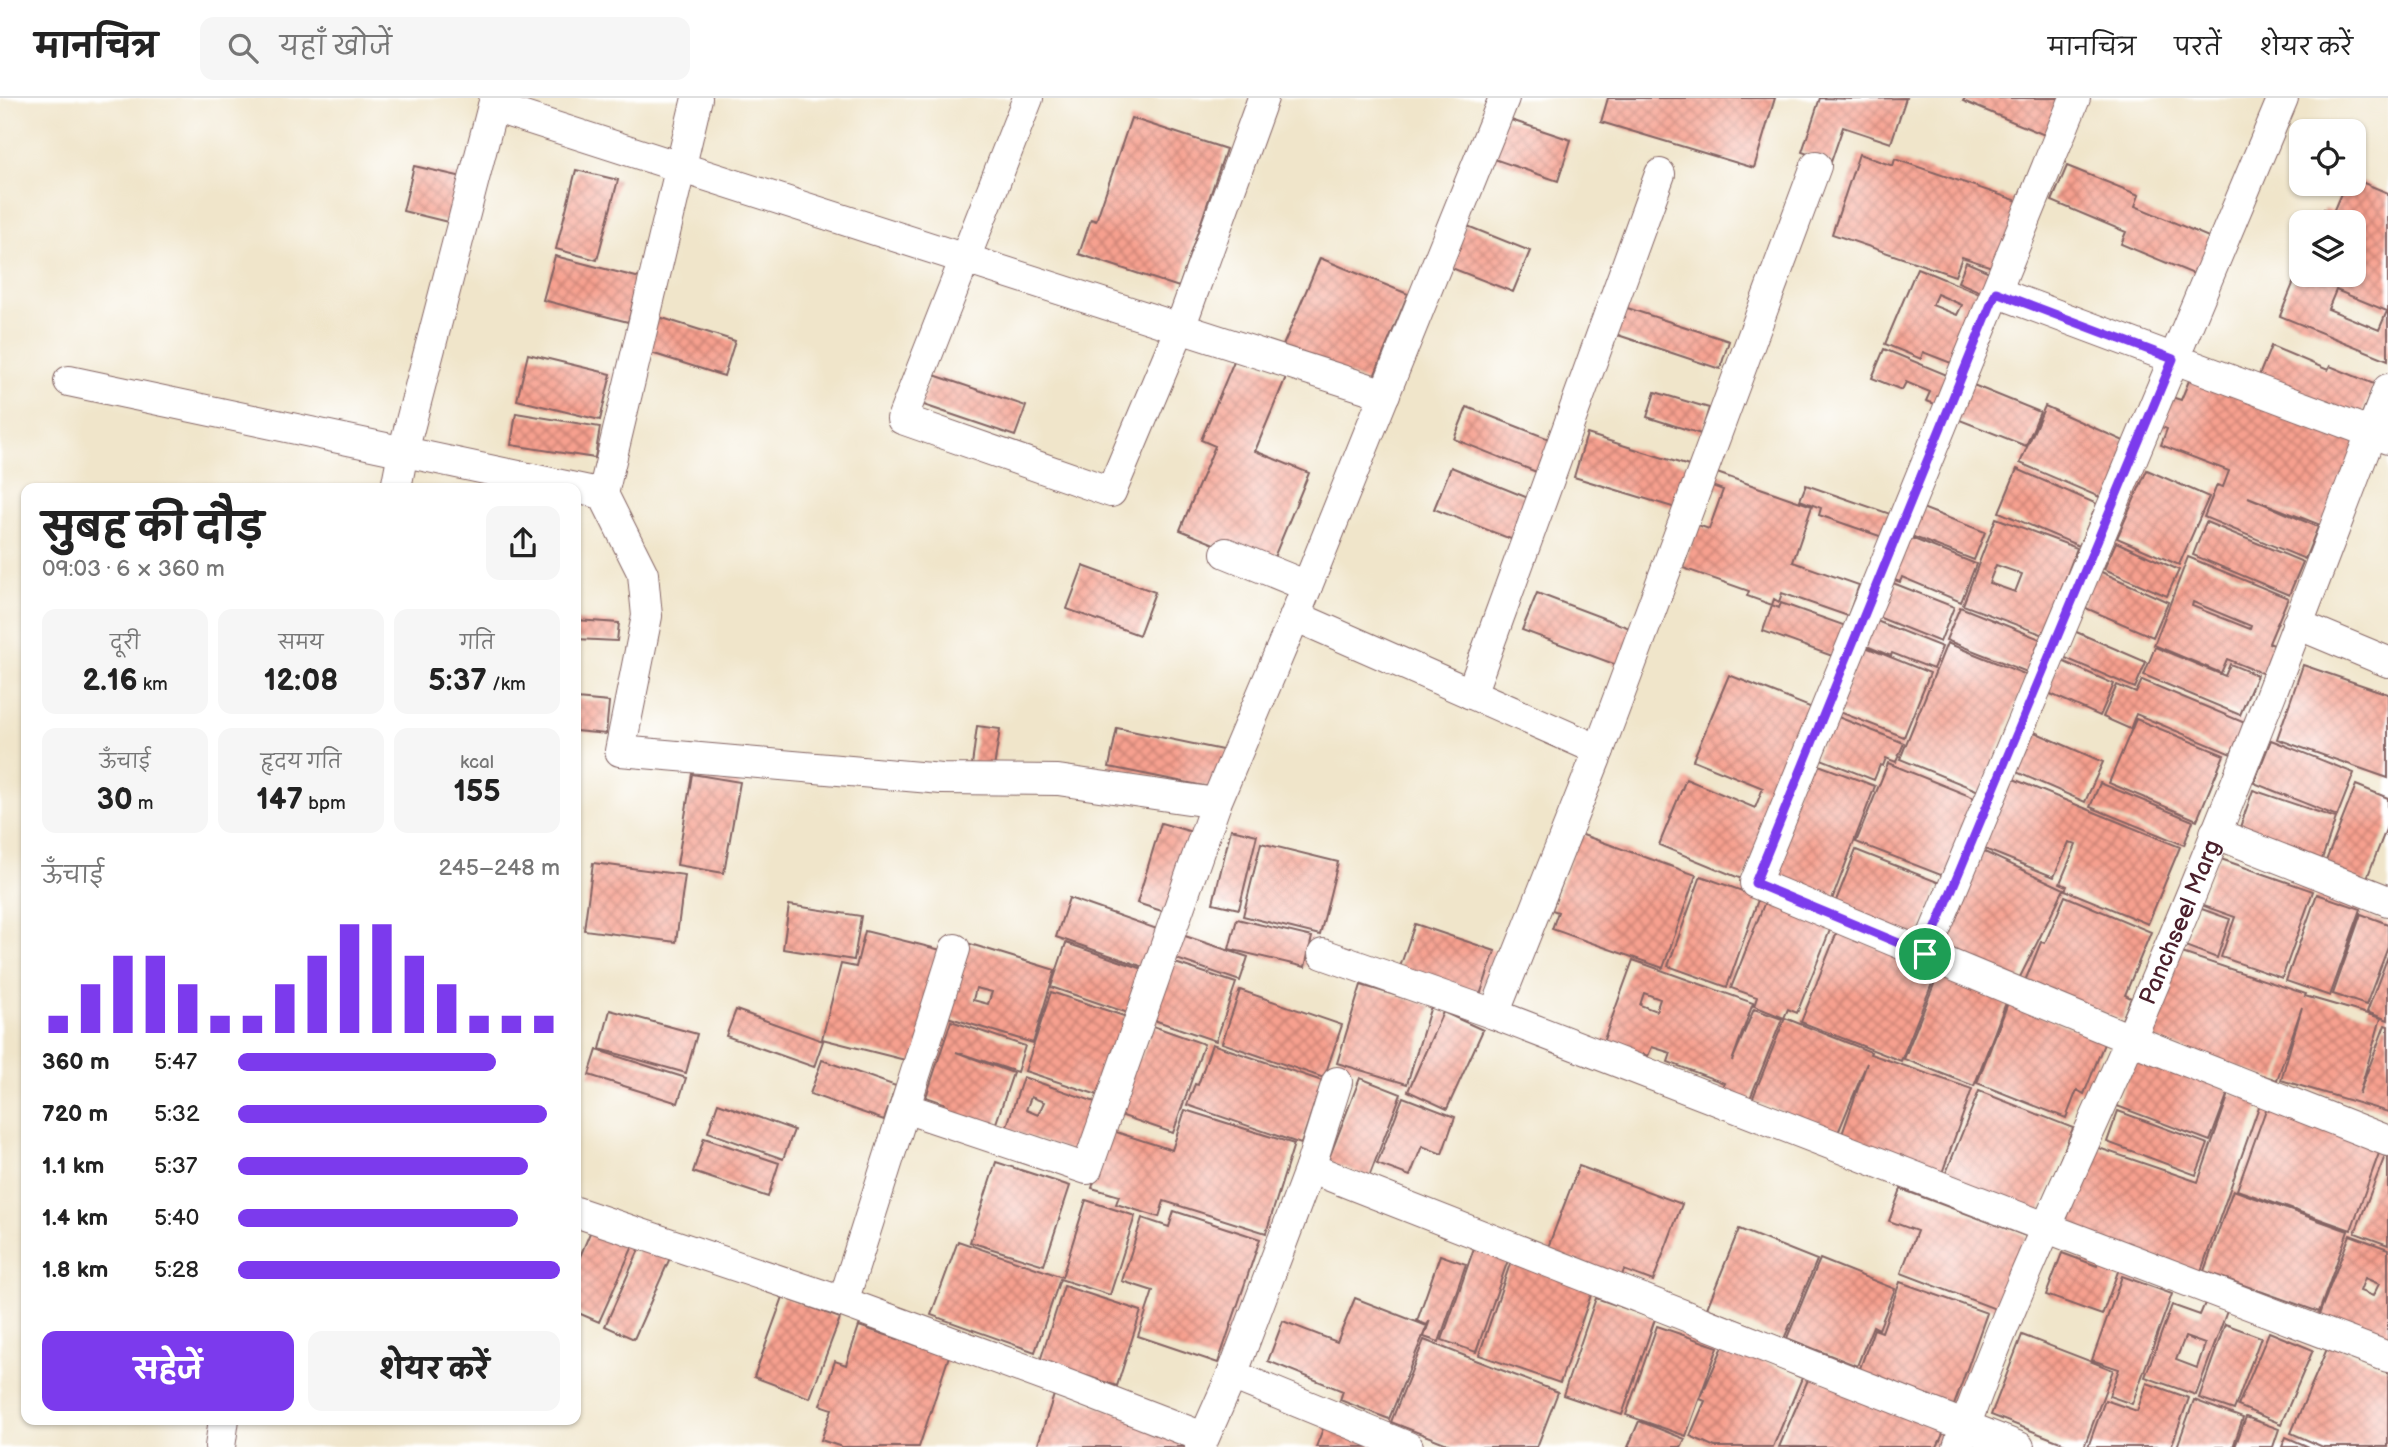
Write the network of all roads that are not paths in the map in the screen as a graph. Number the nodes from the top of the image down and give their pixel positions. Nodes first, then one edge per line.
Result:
1 (697, 98) edge
2 (1028, 98) edge
3 (1263, 98) edge
4 (1504, 98) edge
5 (2075, 98) edge
6 (2283, 98) edge
7 (494, 102) edge
8 (1816, 166) dead end
9 (681, 167) junction
10 (1660, 174) dead end
11 (967, 259) junction
12 (1996, 292) junction
13 (1180, 328) junction
14 (2173, 359) junction
15 (69, 381) dead end
16 (2388, 389) edge
17 (1384, 394) junction
18 (2380, 436) edge
19 (403, 452) junction
20 (397, 483) edge
21 (551, 483) edge
22 (581, 489) edge
23 (603, 494) junction
24 (1226, 553) dead end
25 (1307, 586) junction
26 (1294, 616) junction
27 (2297, 625) junction
28 (2388, 662) edge
29 (1471, 694) junction
30 (1599, 750) junction
31 (1216, 803) junction
32 (2215, 834) junction
33 (2388, 901) edge
34 (956, 949) dead end
35 (1323, 954) dead end
36 (1925, 954) junction
37 (1494, 1014) junction
38 (2130, 1039) junction
39 (1337, 1082) dead end
40 (905, 1108) junction
41 (2388, 1141) edge
42 (1310, 1168) junction
43 (581, 1214) edge
44 (2045, 1227) junction
45 (843, 1302) junction
46 (2388, 1357) edge
47 (1232, 1375) junction
48 (223, 1425) edge
49 (1962, 1436) edge
50 (1202, 1442) edge
51 (220, 1447) edge
52 (1408, 1447) edge
53 (2019, 1447) edge

1 - 9 street
2 - 11 street
3 - 13 street
4 - 17 street
5 - 12 street
6 - 14 street
7 - 9 street
7 - 19 street
8 - 30 street
9 - 11 street
9 - 23 street
10 - 29 street
11 - 13 street
11 - 13 street
12 - 14 street
12 - 36 street
13 - 17 street
14 - 18 street
14 - 36 street
15 - 19 street
16 - 18 street, Panchseel Marg
17 - 25 street
18 - 27 street, Panchseel Marg
19 - 20 street
19 - 21 street
22 - 23 street
23 - 31 street
24 - 25 street
25 - 26 street
26 - 29 street
26 - 31 street
27 - 28 street
27 - 32 street, Panchseel Marg
29 - 30 street
30 - 37 street
31 - 40 street
32 - 33 street
32 - 38 street, Panchseel Marg
34 - 40 street
35 - 37 street
36 - 38 street
37 - 44 street
38 - 41 street
38 - 44 street, Panchseel Marg
39 - 42 street
40 - 45 street
42 - 47 street
42 - 49 street
43 - 45 street
44 - 46 street
44 - 49 street, Panchseel Marg
45 - 50 street
47 - 50 street
47 - 52 street
48 - 51 street
49 - 53 street

